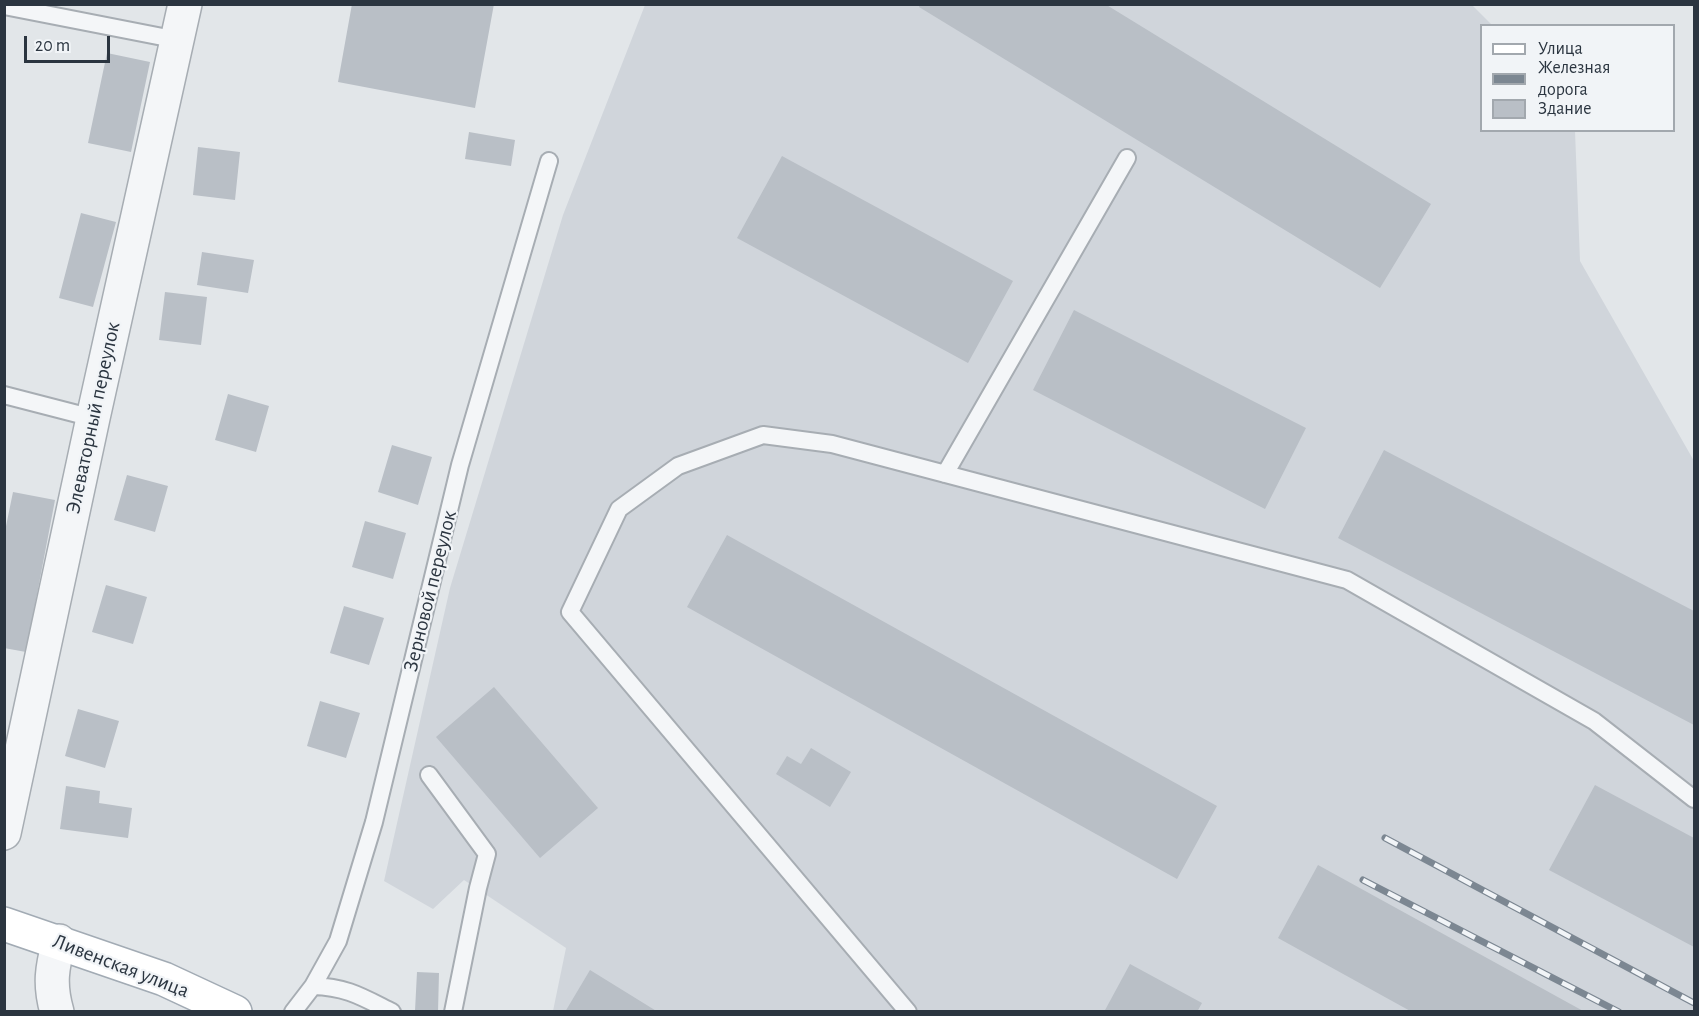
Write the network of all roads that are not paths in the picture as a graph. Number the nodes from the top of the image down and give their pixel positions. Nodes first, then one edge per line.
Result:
1 (185, 4) edge
2 (4, 6) edge
3 (178, 40) junction
4 (1127, 158) dead end
5 (549, 161) dead end
6 (4, 395) edge
7 (93, 418) junction
8 (945, 474) junction
9 (429, 775) dead end
10 (8, 798) edge
11 (1695, 799) edge
12 (4, 833) edge
13 (4, 924) edge
14 (58, 941) junction
15 (313, 986) junction
16 (57, 1011) edge
17 (235, 1011) edge
18 (293, 1011) edge
19 (392, 1011) edge
20 (453, 1011) edge
21 (908, 1011) edge

1 - 3 street, Элеваторный переулок
2 - 3 lane
3 - 7 street, Элеваторный переулок
4 - 8 lane
5 - 15 lane, Зерновой переулок
6 - 7 lane
7 - 10 street, Элеваторный переулок
8 - 11 lane
8 - 21 lane
9 - 20 lane
10 - 12 street, Элеваторный переулок
13 - 14 main road, Ливенская улица
14 - 16 street
14 - 17 main road, Ливенская улица
15 - 18 lane, Зерновой переулок
15 - 19 lane

